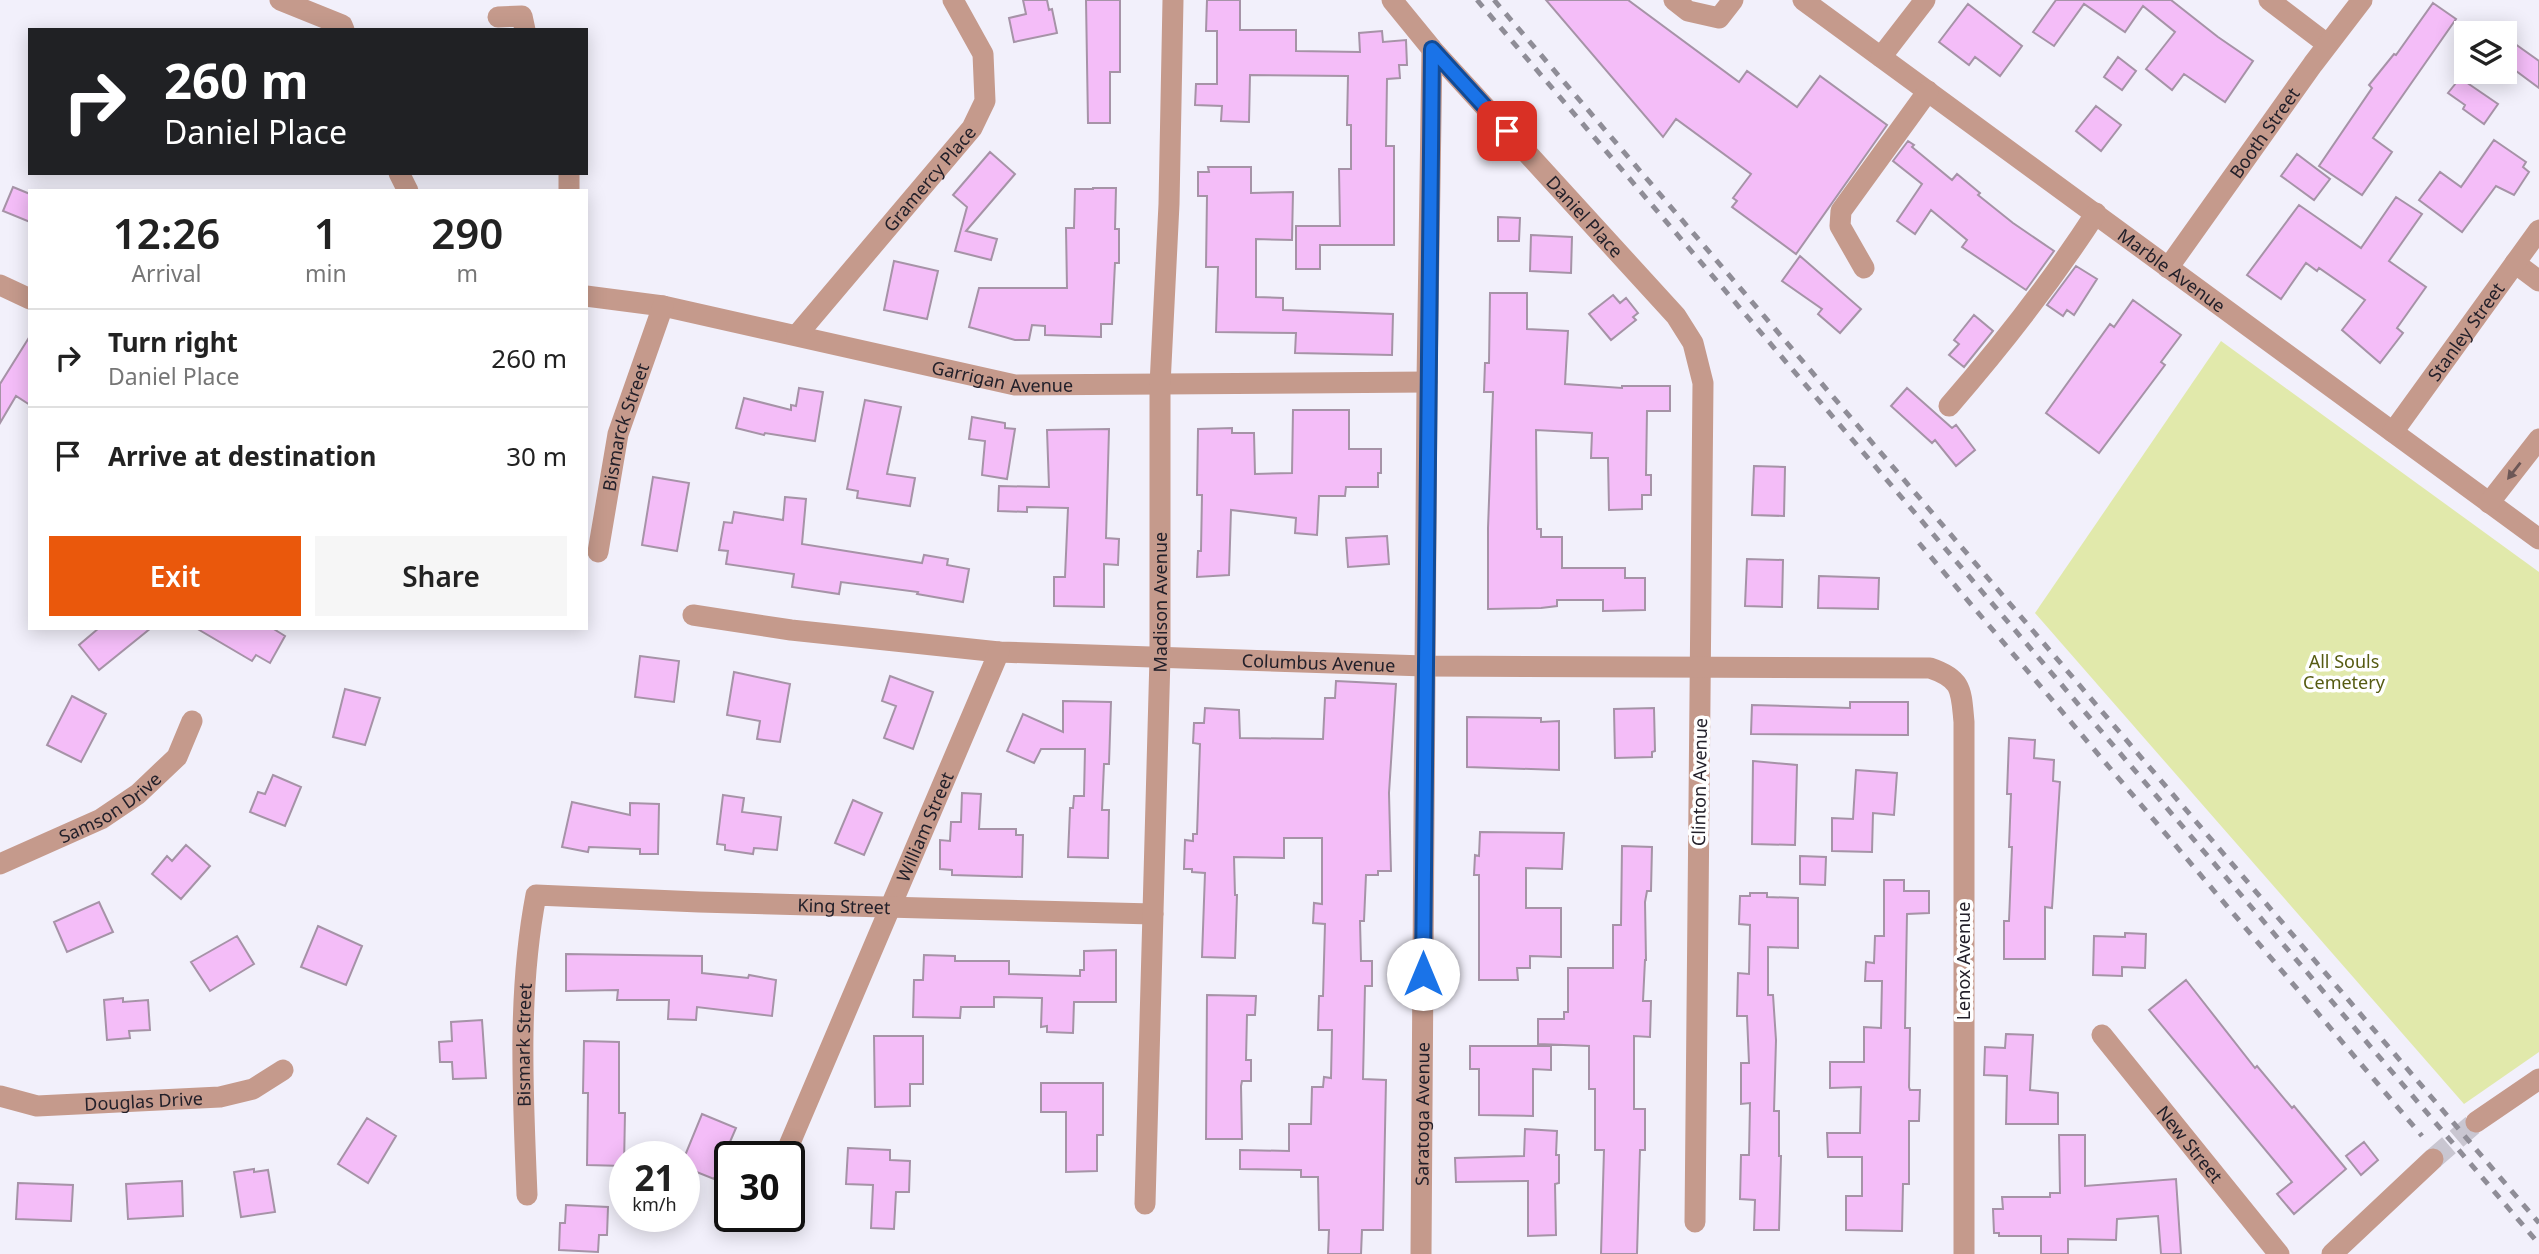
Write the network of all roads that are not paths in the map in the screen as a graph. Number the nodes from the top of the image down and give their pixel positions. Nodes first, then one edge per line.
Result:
1 (280, 0) edge
2 (953, 0) edge
3 (1173, 0) edge
4 (1392, 0) edge
5 (1674, 0) edge
6 (1733, 0) edge
7 (1803, 0) edge
8 (1924, 0) edge
9 (2269, 0) edge
10 (2362, 0) edge
11 (1830, 8) edge
12 (498, 17) dead end
13 (343, 28) edge
14 (525, 28) edge
15 (2327, 44) junction
16 (1432, 49) junction
17 (1881, 57) junction
18 (1928, 91) junction
19 (2096, 213) junction
20 (2539, 230) edge
21 (2515, 263) junction
22 (1864, 268) dead end
23 (2168, 268) junction
24 (2539, 281) edge
25 (0, 285) edge
26 (588, 296) edge
27 (28, 298) edge
28 (663, 306) junction
29 (797, 335) junction
30 (1693, 342) joint
31 (1427, 382) junction
32 (1160, 385) junction
33 (1949, 405) dead end
34 (2393, 432) junction
35 (2539, 439) edge
36 (2490, 503) junction
37 (2539, 539) edge
38 (598, 552) dead end
39 (693, 615) dead end
40 (999, 652) junction
41 (1160, 657) junction
42 (1425, 666) junction
43 (1700, 666) junction
44 (1947, 674) joint
45 (192, 721) dead end
46 (0, 864) edge
47 (536, 895) joint
48 (888, 908) junction
49 (1153, 914) junction
50 (2102, 1035) dead end
51 (283, 1070) dead end
52 (2539, 1079) edge
53 (0, 1096) edge
54 (2476, 1122) tunnel mouth
55 (791, 1141) edge
56 (2432, 1159) tunnel mouth
57 (527, 1195) dead end
58 (1145, 1204) dead end
59 (1695, 1222) dead end
60 (1421, 1254) edge
61 (1964, 1254) edge
62 (2279, 1254) edge
63 (2332, 1254) edge

1 - 13 street
2 - 29 street, Gramercy Place
3 - 32 street, Madison Avenue
4 - 16 street, Daniel Place
5 - 6 street
7 - 11 street, Marble Avenue
8 - 17 street
9 - 15 street
10 - 15 street, Booth Street
11 - 17 street, Marble Avenue
12 - 14 street
15 - 23 street, Booth Street
16 - 30 street, Daniel Place
16 - 31 street, Saratoga Avenue
17 - 18 street, Marble Avenue
18 - 19 street, Marble Avenue
18 - 22 street
19 - 23 street, Marble Avenue
19 - 33 street
20 - 21 street, Stanley Street
21 - 24 street
21 - 34 street, Stanley Street
23 - 34 street, Marble Avenue
25 - 27 street
26 - 28 street, Garrigan Avenue
28 - 29 street, Garrigan Avenue
28 - 38 street, Bismarck Street
29 - 32 street, Garrigan Avenue
30 - 43 street, Clinton Avenue
31 - 32 street, Garrigan Avenue
31 - 42 street, Saratoga Avenue
32 - 41 street, Madison Avenue
34 - 36 street, Marble Avenue
35 -> 36 street
36 - 37 street, Marble Avenue
39 - 40 street, Columbus Avenue
40 - 41 street, Columbus Avenue
40 - 48 street, William Street
41 - 42 street, Columbus Avenue
41 - 49 street, Madison Avenue
42 - 43 street, Columbus Avenue
42 - 60 street, Saratoga Avenue
43 - 44 street, Columbus Avenue
43 - 59 street, Clinton Avenue
44 - 61 street, Lenox Avenue
45 - 46 street, Samson Drive
47 - 48 street, King Street
47 - 57 street, Bismark Street
48 - 49 street, King Street
48 - 55 street, William Street
49 - 58 street, Madison Avenue
50 - 62 street, New Street
51 - 53 street, Douglas Drive
52 - 54 street
56 - 63 street

